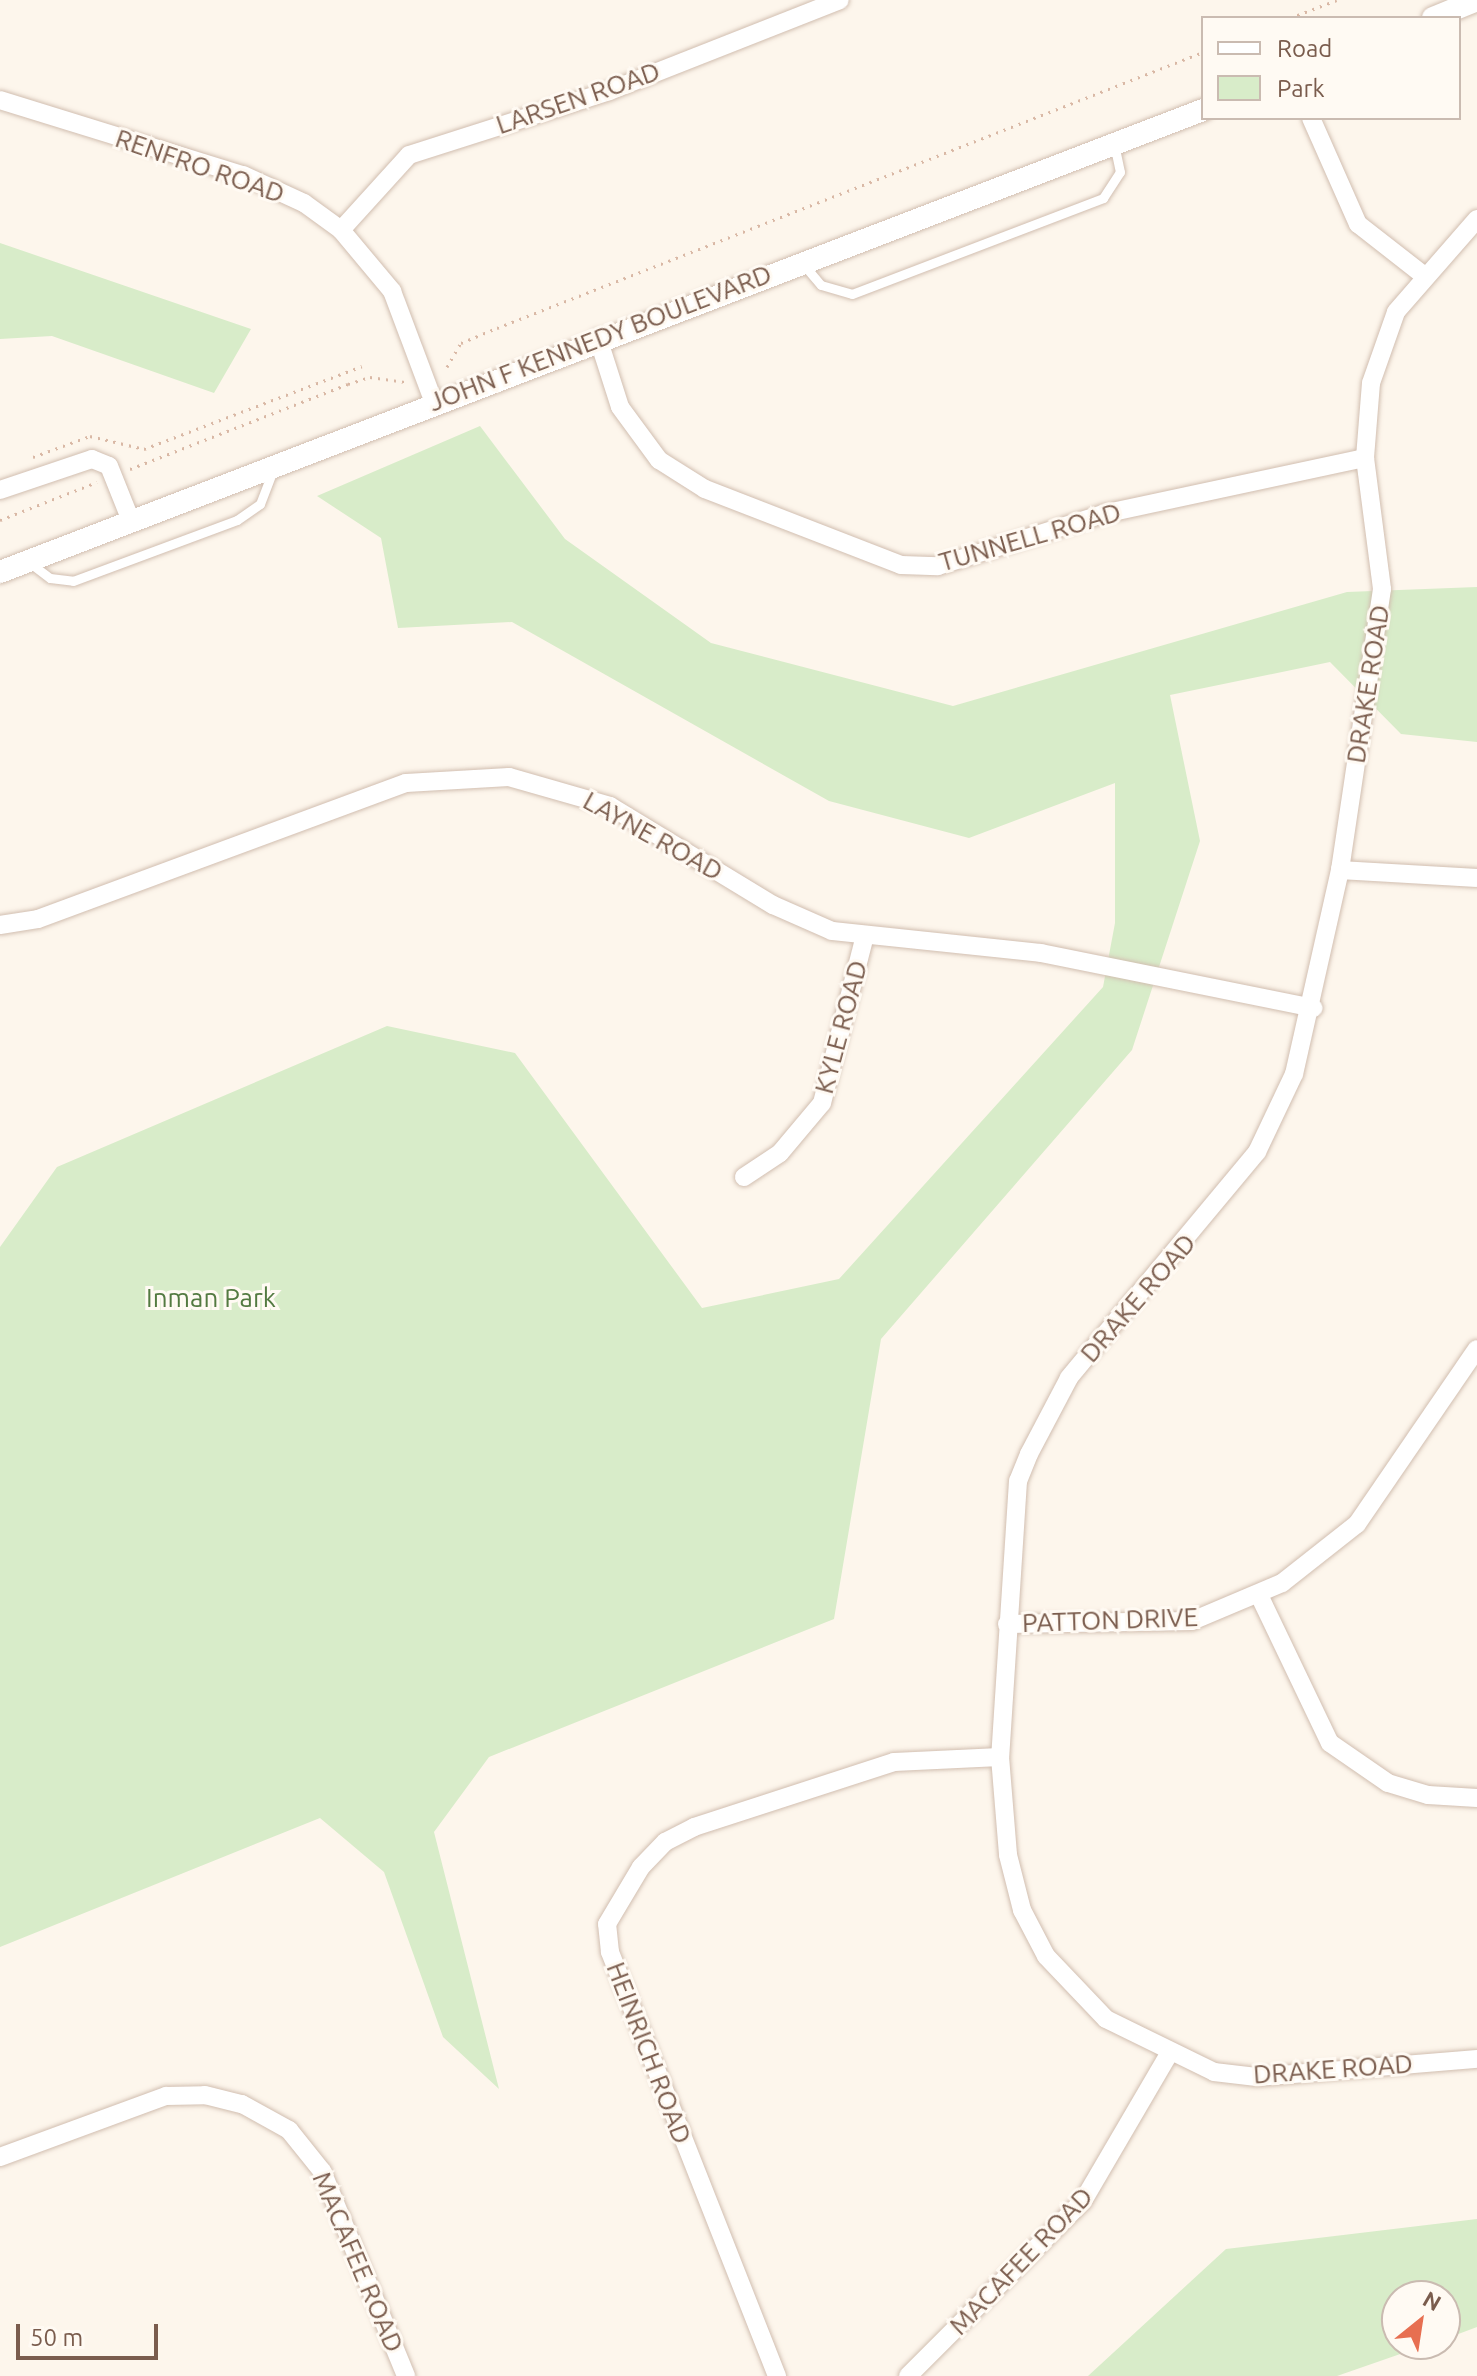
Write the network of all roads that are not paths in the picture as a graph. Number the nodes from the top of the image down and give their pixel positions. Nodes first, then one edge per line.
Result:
1 (840, 0) edge
2 (1477, 0) edge
3 (1452, 4) edge
4 (1436, 16) edge
5 (0, 100) edge
6 (1201, 111) edge
7 (1312, 120) edge
8 (1113, 144) junction
9 (1477, 219) edge
10 (341, 230) junction
11 (799, 260) junction
12 (1422, 274) junction
13 (598, 338) junction
14 (434, 403) junction
15 (1365, 458) junction
16 (274, 465) junction
17 (0, 490) edge
18 (131, 521) junction
19 (27, 561) junction
20 (0, 572) edge
21 (1340, 870) junction
22 (1477, 878) edge
23 (0, 925) edge
24 (864, 939) junction
25 (1314, 1008) junction
26 (744, 1177) dead end
27 (1477, 1349) edge
28 (1259, 1595) junction
29 (1007, 1624) junction
30 (1000, 1757) junction
31 (1477, 1798) edge
32 (1169, 2054) junction
33 (1477, 2059) edge
34 (0, 2157) edge
35 (406, 2376) edge
36 (777, 2376) edge
37 (908, 2376) edge

1 - 10 street, LARSEN ROAD
2 - 3 street
3 - 4 street
5 - 10 street, RENFRO ROAD
6 - 8 street, JOHN F KENNEDY BOULEVARD
7 - 12 street
8 - 11 street, JOHN F KENNEDY BOULEVARD
8 - 11 lane
9 - 12 street, DRAKE ROAD
10 - 14 street, RENFRO ROAD
11 - 13 street, JOHN F KENNEDY BOULEVARD
12 - 15 street, DRAKE ROAD
13 - 14 street, JOHN F KENNEDY BOULEVARD
13 - 15 street, TUNNELL ROAD
14 - 16 street, JOHN F KENNEDY BOULEVARD
15 - 21 street, DRAKE ROAD
16 - 18 street, JOHN F KENNEDY BOULEVARD
16 - 19 lane
17 - 18 street
18 - 19 street, JOHN F KENNEDY BOULEVARD
19 - 20 street, JOHN F KENNEDY BOULEVARD
21 - 22 street
21 - 25 street, DRAKE ROAD
23 - 24 street, LAYNE ROAD
24 - 25 street, LAYNE ROAD
24 - 26 street, KYLE ROAD
25 - 29 street, DRAKE ROAD
27 - 28 street, PATTON DRIVE
28 - 29 street, PATTON DRIVE
28 - 31 street
29 - 30 street, DRAKE ROAD
30 - 32 street, DRAKE ROAD
30 - 36 street, HEINRICH ROAD
32 - 33 street, DRAKE ROAD
32 - 37 street, MACAFEE ROAD
34 - 35 street, MACAFEE ROAD

